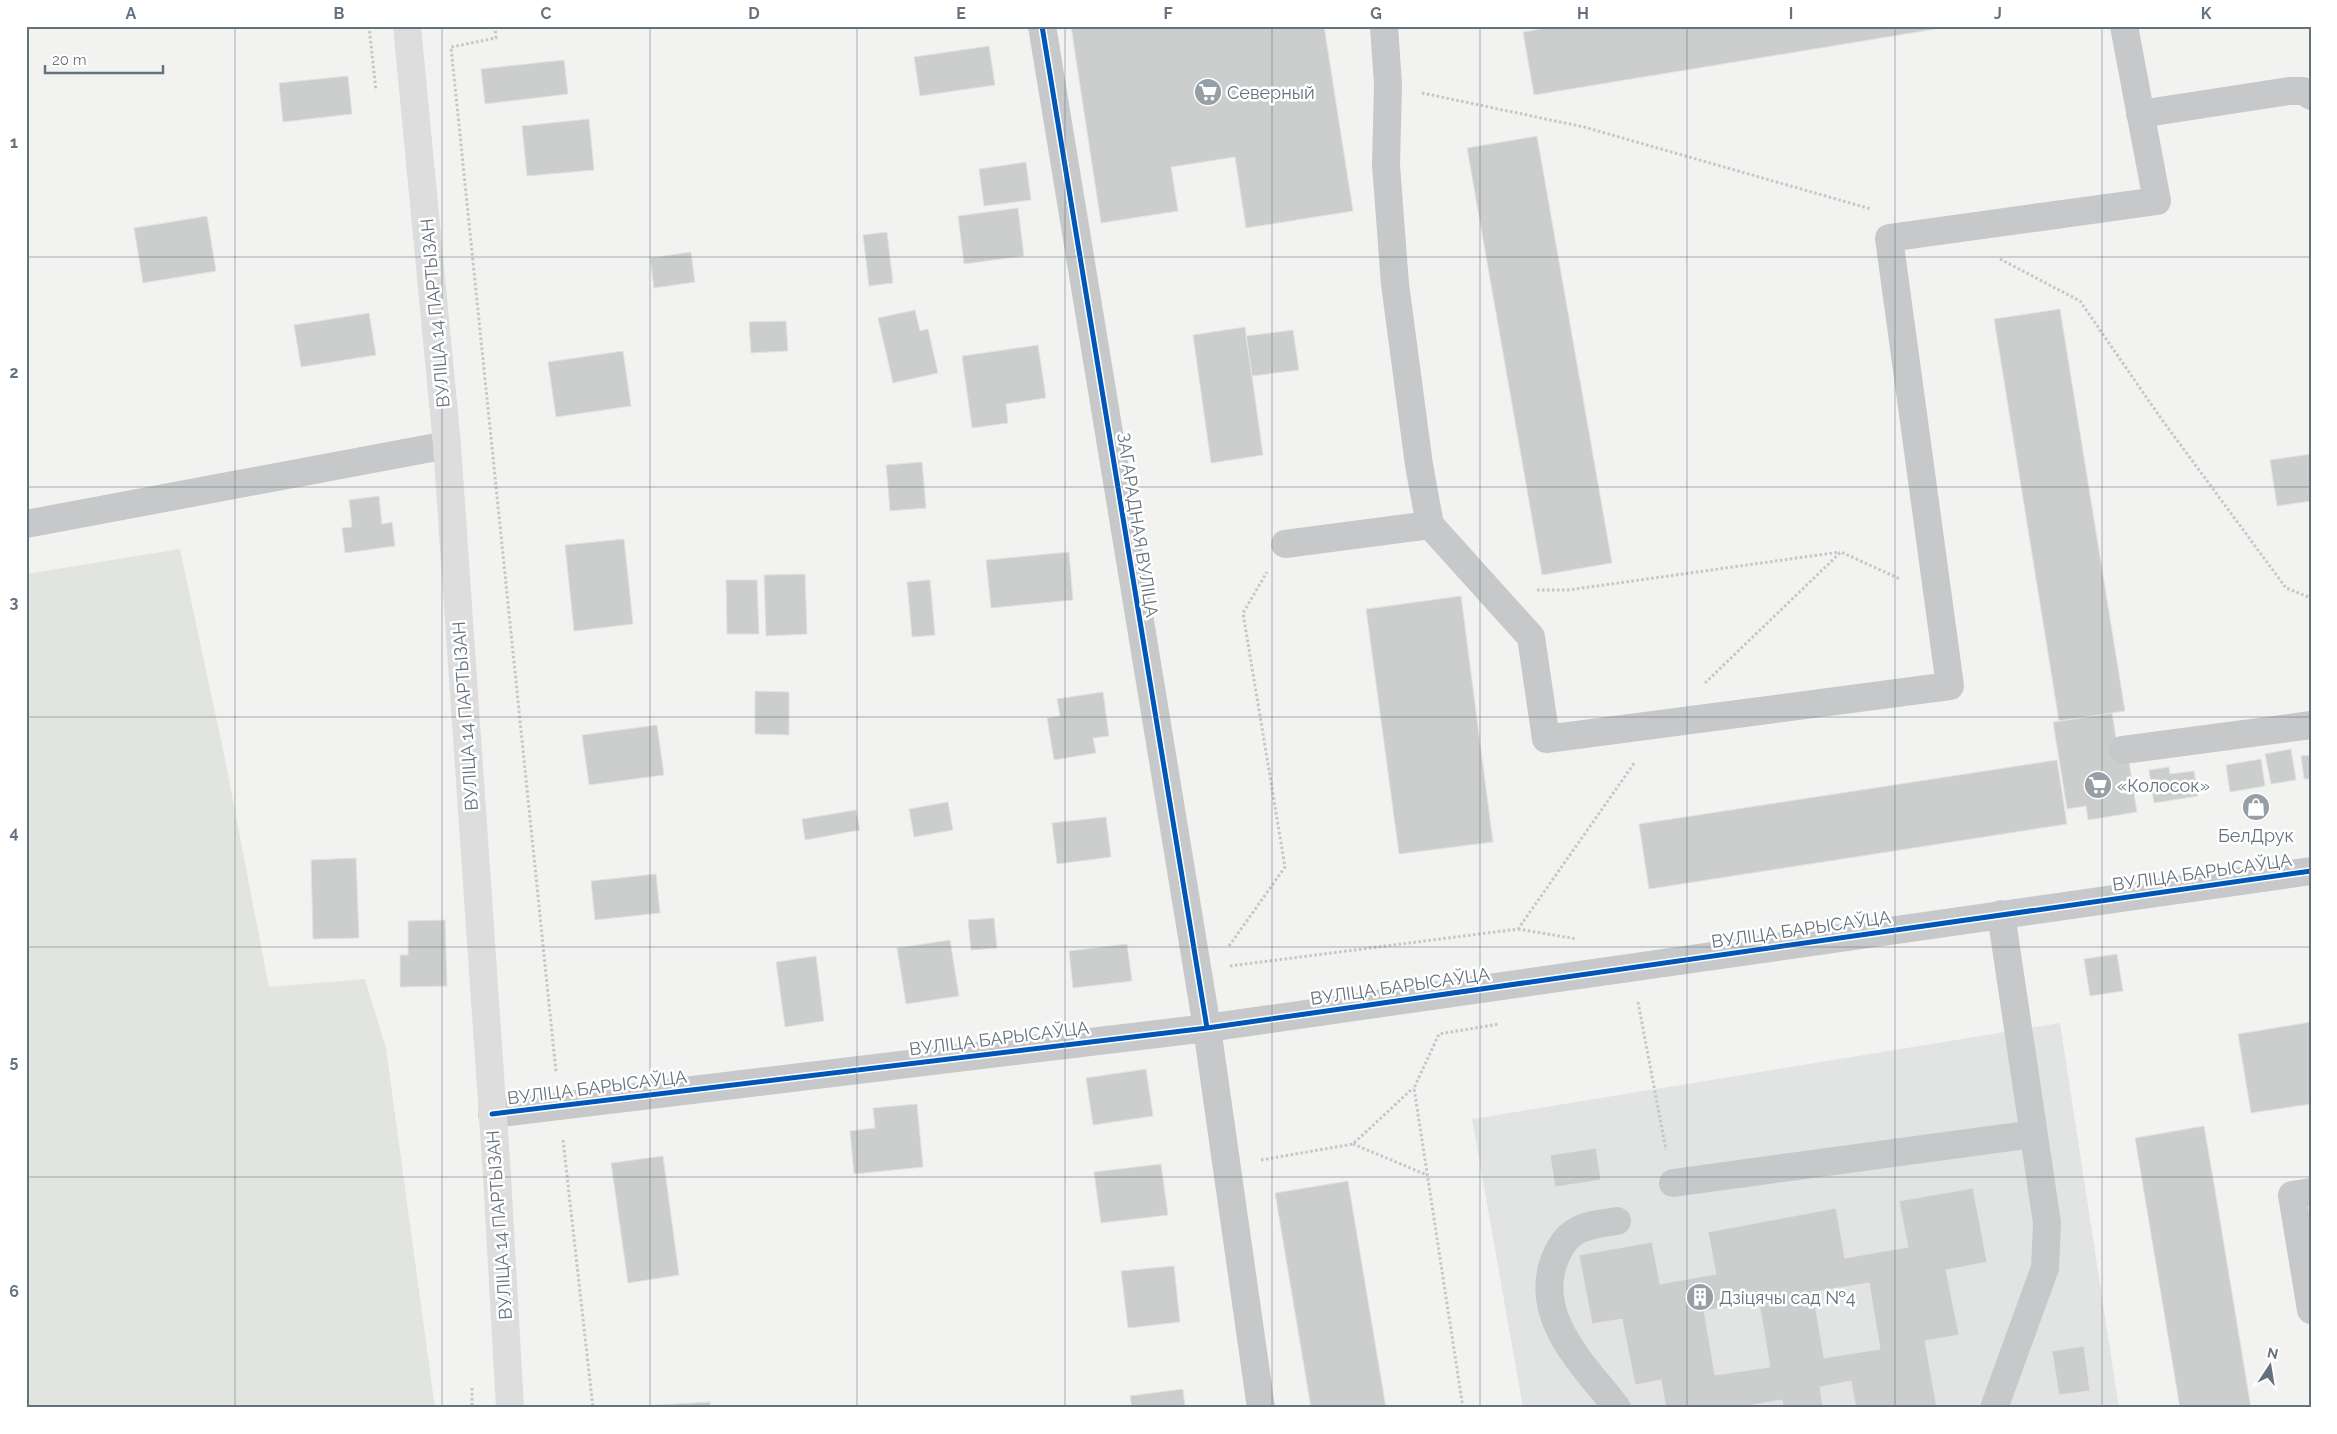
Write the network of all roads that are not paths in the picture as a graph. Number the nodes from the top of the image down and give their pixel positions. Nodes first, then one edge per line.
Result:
1 (407, 26) edge
2 (1042, 26) edge
3 (1384, 26) edge
4 (2124, 26) edge
5 (2311, 96) edge
6 (2140, 114) junction
7 (448, 445) junction
8 (26, 524) edge
9 (1430, 525) junction
10 (1284, 544) road end
11 (2311, 725) edge
12 (2123, 750) dead end
13 (2311, 871) edge
14 (2001, 914) junction
15 (1207, 1028) junction
16 (492, 1114) junction
17 (2033, 1134) junction
18 (1673, 1183) road end
19 (2311, 1192) edge
20 (1617, 1221) dead end
21 (2311, 1310) edge
22 (510, 1408) edge
23 (1261, 1408) edge
24 (1618, 1408) edge
25 (1994, 1408) edge

1 - 7 main road, ВУЛІЦА 14 ПАРТЫЗАН
2 - 15 street, ЗАГАРАДНАЯ ВУЛІЦА
3 - 9 street
4 - 6 street
5 - 6 street
6 - 9 street
7 - 8 street
7 - 16 main road, ВУЛІЦА 14 ПАРТЫЗАН
9 - 10 street
11 - 12 street
13 - 14 street, ВУЛІЦА БАРЫСАЎЦА
14 - 15 street, ВУЛІЦА БАРЫСАЎЦА
14 - 17 street
15 - 16 street, ВУЛІЦА БАРЫСАЎЦА
15 - 23 street, ЗАГАРАДНАЯ ВУЛІЦА
16 - 22 main road, ВУЛІЦА 14 ПАРТЫЗАН
17 - 18 street
17 - 25 street
19 - 21 street
20 - 24 street

